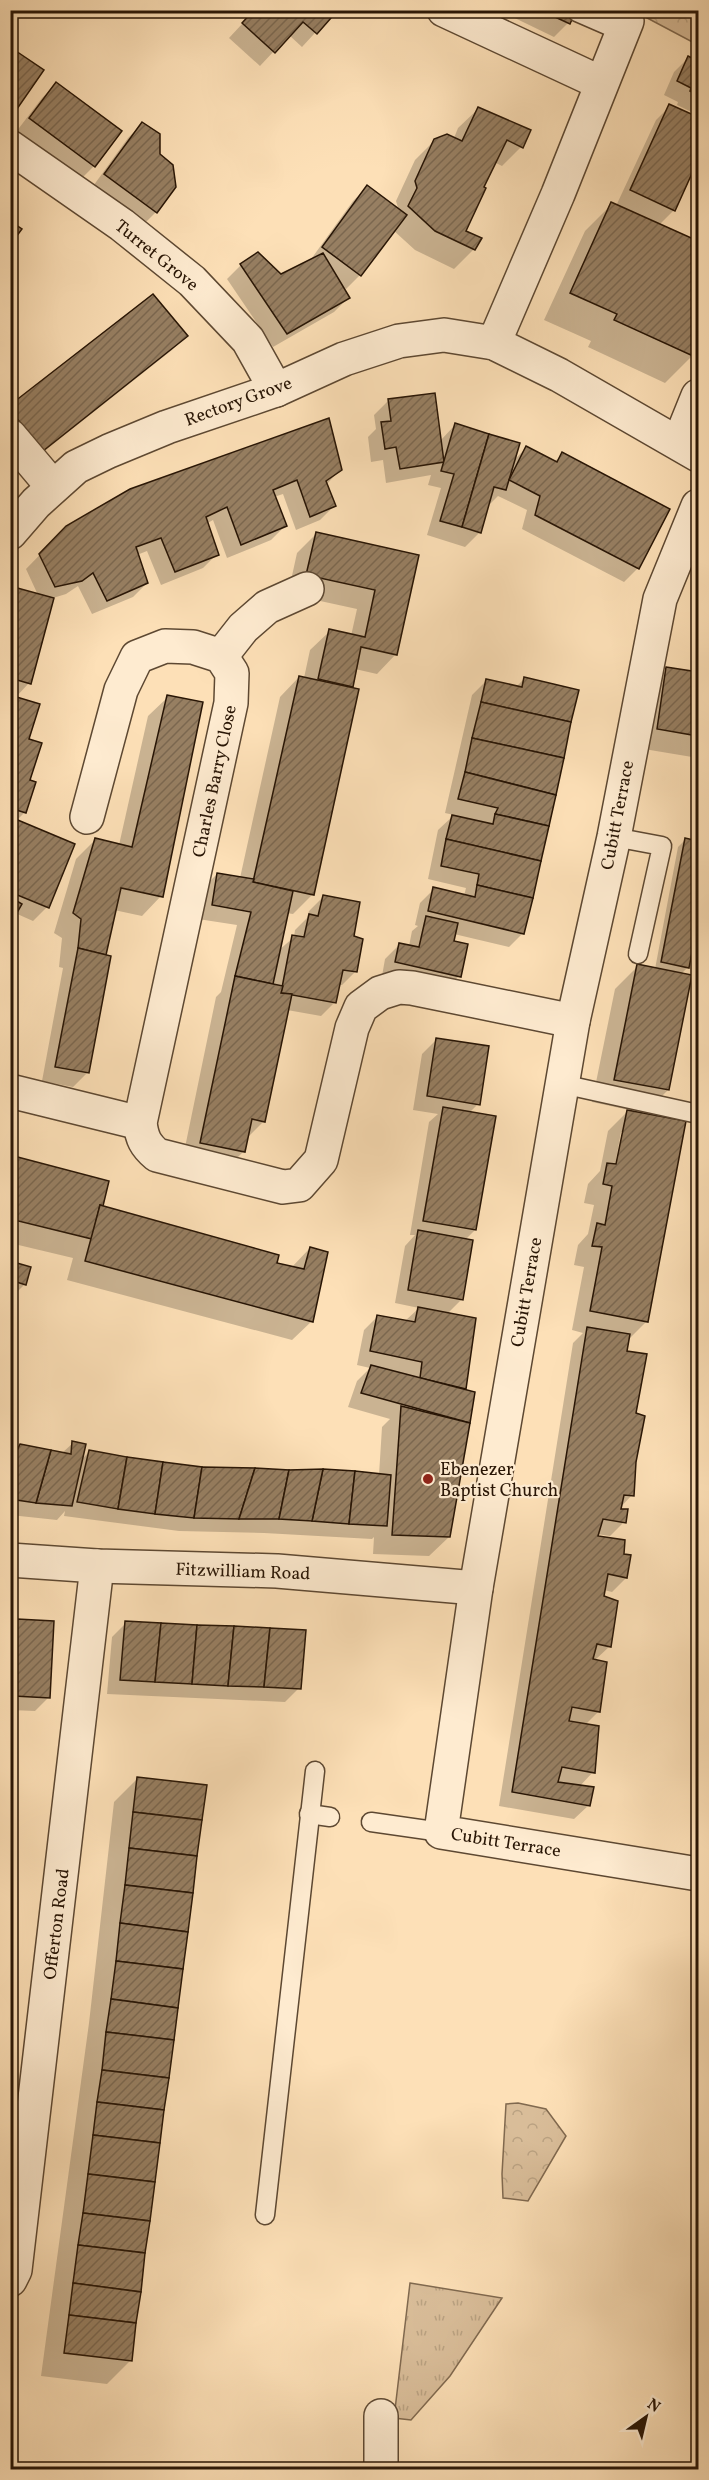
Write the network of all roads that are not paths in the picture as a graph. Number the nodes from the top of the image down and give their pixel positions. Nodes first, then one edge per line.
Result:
1 (444, 10) edge
2 (583, 13) edge
3 (625, 27) joint
4 (601, 82) junction
5 (10, 147) edge
6 (494, 343) junction
7 (276, 390) junction
8 (699, 396) edge
9 (10, 436) edge
10 (689, 449) edge
11 (53, 487) junction
12 (699, 506) edge
13 (10, 533) edge
14 (307, 589) dead end
15 (221, 656) junction
16 (87, 817) dead end
17 (614, 837) junction
18 (638, 954) dead end
19 (573, 1021) junction
20 (562, 1084) junction
21 (10, 1091) edge
22 (699, 1114) edge
23 (140, 1123) junction
24 (10, 1560) edge
25 (97, 1566) junction
26 (476, 1588) junction
27 (315, 1771) dead end
28 (309, 1814) junction
29 (330, 1817) dead end
30 (371, 1822) dead end
31 (441, 1832) junction
32 (699, 1874) edge
33 (265, 2215) dead end
34 (10, 2280) edge
35 (381, 2416) dead end
36 (381, 2469) edge

1 - 4 street
2 - 3 lane
3 - 4 street
4 - 6 street
5 - 7 street, Turret Grove
6 - 7 street, Rectory Grove
6 - 10 street, Rectory Grove
7 - 11 street, Rectory Grove
8 - 10 street
9 - 11 street
11 - 13 street, Rectory Grove
12 - 17 street, Cubitt Terrace
14 - 15 street
15 - 16 street
15 - 23 street, Charles Barry Close
17 - 18 lane
17 - 19 street, Cubitt Terrace
19 - 20 street, Cubitt Terrace
19 - 23 street
20 - 22 lane
20 - 26 street, Cubitt Terrace
21 - 23 street
24 - 25 street, Fitzwilliam Road
25 - 26 street, Fitzwilliam Road
25 - 34 street, Offerton Road
26 - 31 street, Cubitt Terrace
27 - 28 lane
28 - 29 lane
28 - 33 lane
30 - 31 lane
31 - 32 street, Cubitt Terrace
35 - 36 street

